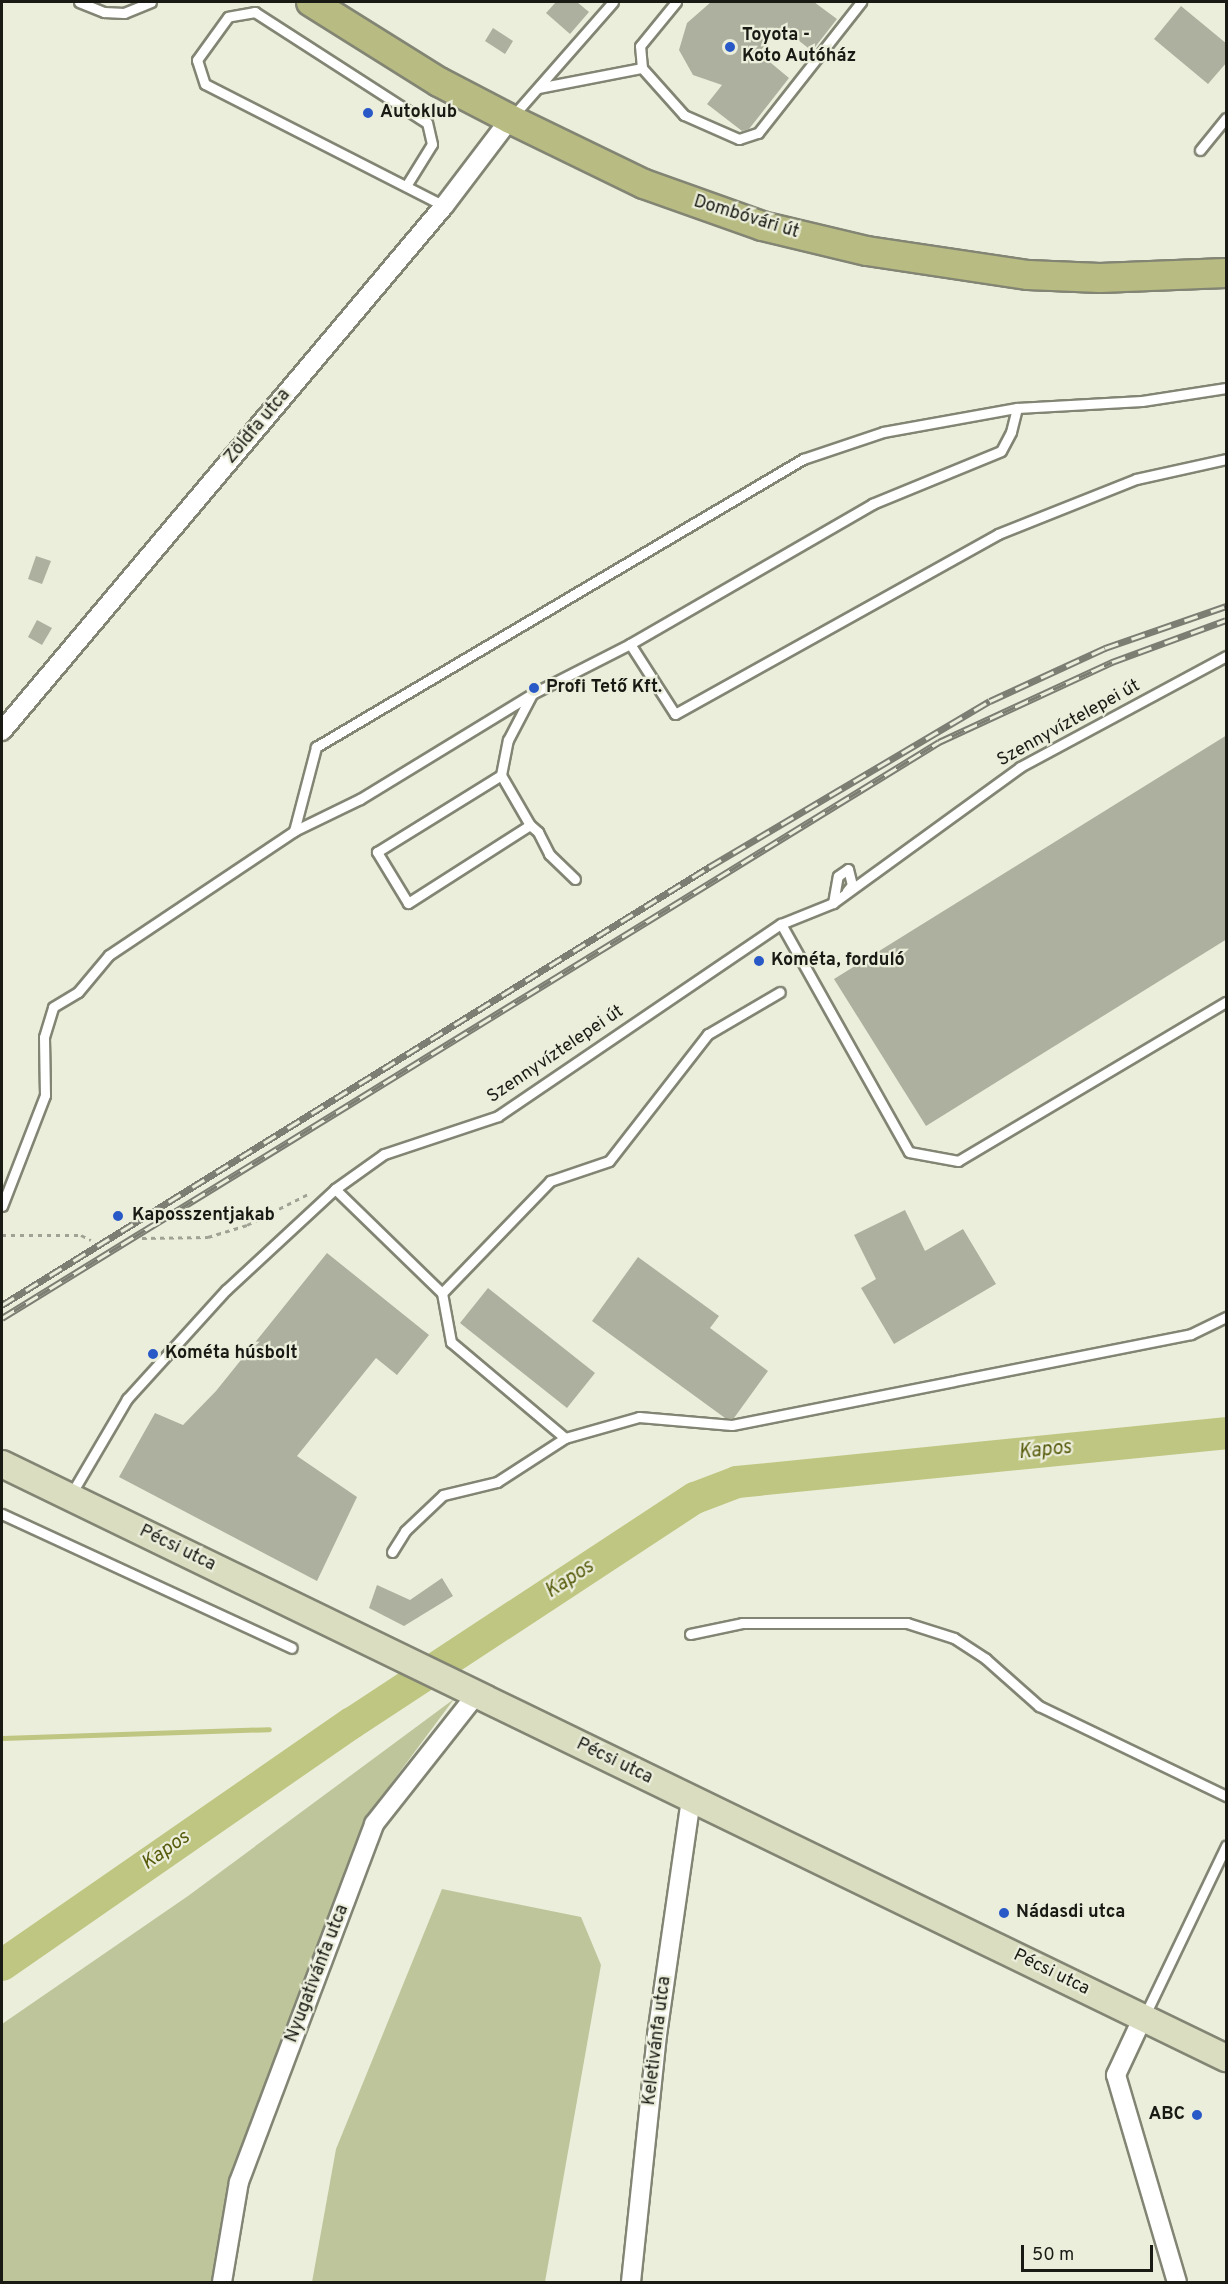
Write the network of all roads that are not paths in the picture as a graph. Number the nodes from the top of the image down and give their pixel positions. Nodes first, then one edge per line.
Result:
1 (79, 2) edge
2 (151, 2) edge
3 (311, 2) edge
4 (613, 2) edge
5 (676, 2) edge
6 (861, 2) edge
7 (642, 68) junction
8 (538, 87) junction
9 (1227, 118) edge
10 (510, 119) junction
11 (1200, 150) dead end
12 (406, 186) junction
13 (444, 206) junction
14 (1227, 273) edge
15 (1227, 388) edge
16 (1017, 408) junction
17 (1227, 459) edge
18 (630, 644) junction
19 (1227, 656) edge
20 (532, 694) junction
21 (3, 726) edge
22 (501, 775) junction
23 (530, 825) junction
24 (294, 831) junction
25 (575, 879) dead end
26 (846, 893) junction
27 (832, 903) junction
28 (780, 924) junction
29 (780, 992) dead end
30 (1227, 1002) edge
31 (335, 1189) junction
32 (2, 1206) edge
33 (442, 1293) junction
34 (1227, 1317) edge
35 (565, 1437) junction
36 (2, 1464) edge
37 (70, 1497) junction
38 (2, 1514) edge
39 (392, 1552) dead end
40 (690, 1634) dead end
41 (292, 1648) dead end
42 (466, 1690) junction
43 (1227, 1796) edge
44 (692, 1800) junction
45 (1227, 1846) edge
46 (1143, 2017) junction
47 (1227, 2058) edge
48 (222, 2283) edge
49 (631, 2283) edge
50 (1177, 2283) edge

1 - 2 lane
3 - 10 main road, Dombóvári út
4 - 8 lane
5 - 7 lane
6 - 7 lane
7 - 8 lane
8 - 10 lane
9 - 11 lane
10 - 13 street, Zöldfa utca
10 - 14 main road, Dombóvári út
12 - 12 lane
12 - 13 lane
13 - 21 street, Zöldfa utca
15 - 16 lane
16 - 18 lane
16 - 24 lane
17 - 18 lane
18 - 20 lane
19 - 26 lane, Szennyvíztelepei út
20 - 22 lane
20 - 24 lane
22 - 23 lane
22 - 23 lane
23 - 25 lane
24 - 32 lane
26 - 27 lane, Szennyvíztelepei út
26 - 27 lane
27 - 28 lane
28 - 30 lane
28 - 31 lane, Szennyvíztelepei út
29 - 33 lane
31 - 33 lane
31 - 37 lane, Szennyvíztelepei út
33 - 35 lane
34 - 35 lane
35 - 39 lane
36 - 37 street, Pécsi utca
37 - 42 street, Pécsi utca
38 - 41 lane
40 - 43 lane
42 - 44 street, Pécsi utca
42 - 48 street, Nyugativánfa utca
44 - 46 street, Pécsi utca
44 - 49 street, Keletivánfa utca
45 - 46 lane
46 - 47 street, Pécsi utca
46 - 50 street

